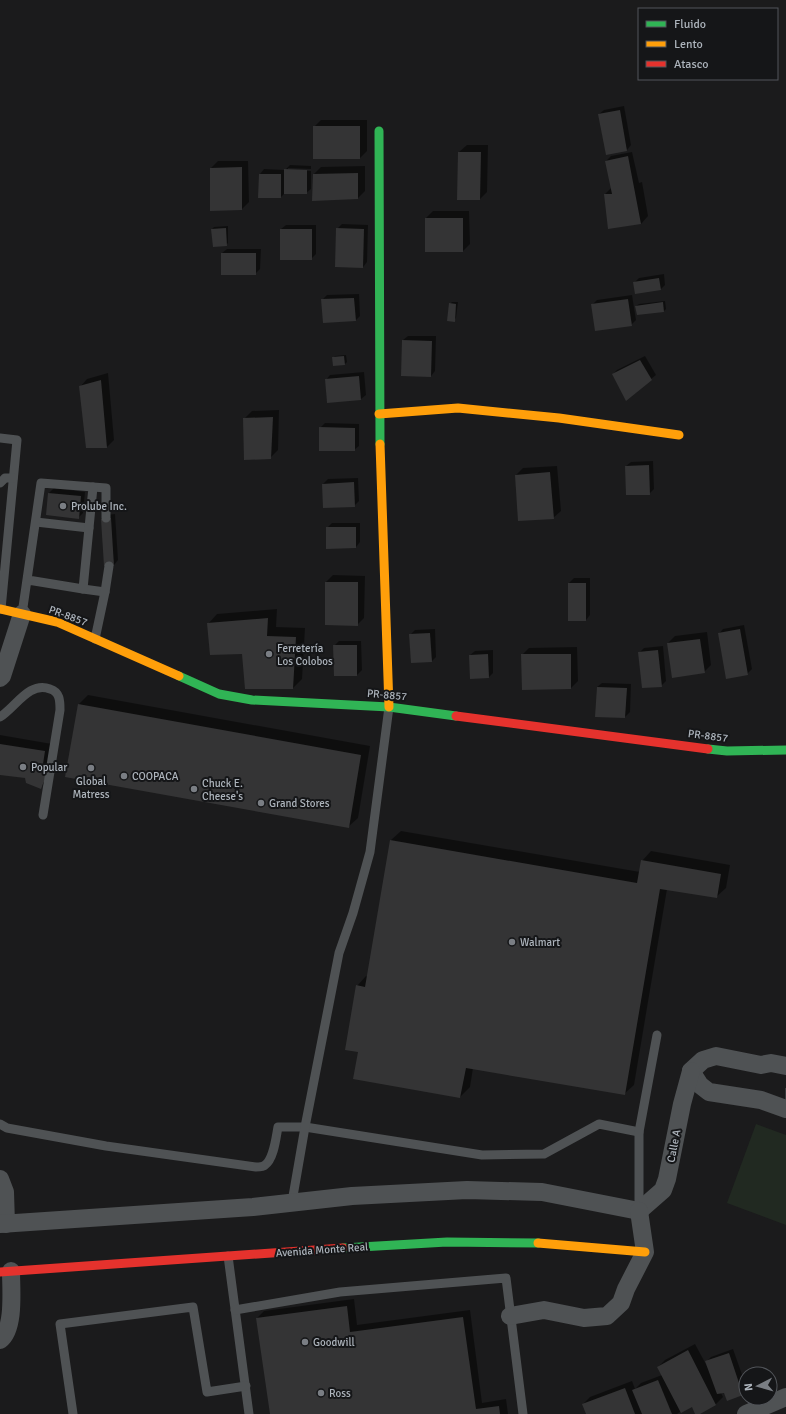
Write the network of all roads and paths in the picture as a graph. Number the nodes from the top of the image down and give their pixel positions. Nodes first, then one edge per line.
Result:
1 (379, 131) dead end
2 (379, 414) junction
3 (679, 435) dead end
4 (0, 438) edge
5 (4, 477) edge
6 (93, 487) junction
7 (106, 518) dead end
8 (36, 522) junction
9 (89, 528) junction
10 (109, 566) dead end
11 (28, 580) junction
12 (83, 589) junction
13 (105, 592) junction
14 (1, 609) edge
15 (22, 614) junction
16 (95, 639) junction
17 (0, 678) edge
18 (389, 706) junction
19 (0, 717) edge
20 (786, 750) edge
21 (43, 815) dead end
22 (656, 1035) dead end
23 (761, 1065) junction
24 (786, 1066) edge
25 (691, 1071) junction
26 (786, 1076) edge
27 (786, 1103) edge
28 (0, 1124) edge
29 (305, 1127) junction
30 (639, 1132) junction
31 (0, 1179) edge
32 (292, 1202) junction
33 (639, 1211) junction
34 (3, 1224) edge
35 (645, 1252) junction
36 (228, 1256) junction
37 (6, 1271) edge
38 (235, 1310) junction
39 (510, 1316) junction
40 (0, 1340) edge
41 (246, 1386) junction
42 (786, 1397) edge
43 (72, 1414) edge
44 (249, 1414) edge
45 (523, 1414) edge
46 (746, 1414) edge

1 - 2 street
2 - 3 street
2 - 18 street
4 - 5 lane
5 - 14 lane
6 - 7 lane
6 - 8 lane
6 - 9 lane
8 - 9 lane
8 - 11 lane
9 - 12 lane
10 - 13 lane
11 - 12 lane
11 - 15 lane
12 - 13 lane
13 - 16 lane
14 - 15 street, PR-8857
15 - 16 street, PR-8857
15 - 17 street
16 - 18 street, PR-8857
18 - 20 street, PR-8857
18 - 29 lane
19 - 21 lane
22 - 30 lane
23 - 24 street
23 - 25 street
23 - 26 street
25 - 27 street
25 - 33 street, Calle A
28 - 29 lane
29 - 30 lane
29 - 32 lane
30 - 33 lane
31 - 34 street
32 - 33 street
32 - 34 street
33 - 35 street
35 - 36 street, Avenida Monte Real
35 - 39 street
36 - 37 street, Avenida Monte Real
36 - 38 lane
37 - 40 street
38 - 39 lane
38 - 41 lane
39 - 45 lane
41 - 43 lane
41 - 44 lane
42 - 46 street

